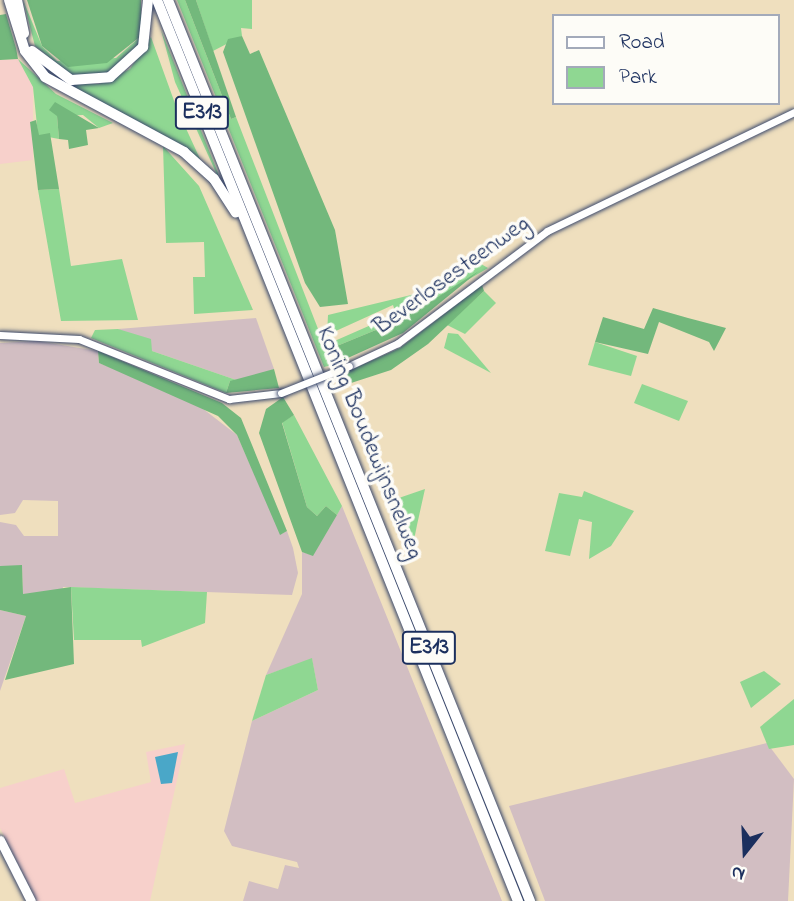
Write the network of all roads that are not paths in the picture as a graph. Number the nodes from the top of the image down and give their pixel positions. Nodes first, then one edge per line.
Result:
1 (9, 0) edge
2 (17, 0) edge
3 (148, 0) edge
4 (157, 0) edge
5 (169, 0) edge
6 (794, 113) edge
7 (247, 225) junction
8 (0, 335) edge
9 (0, 840) edge
10 (31, 901) edge
11 (518, 901) edge
12 (530, 901) edge

1 - 7 highway
2 - 3 highway
4 - 7 highway, Koning Boudewijnsnelweg / E313
5 - 12 highway, Koning Boudewijnsnelweg / E313
6 - 8 street, Beverlosesteenweg, bridge
7 - 11 highway, Koning Boudewijnsnelweg / E313
9 - 10 main road

